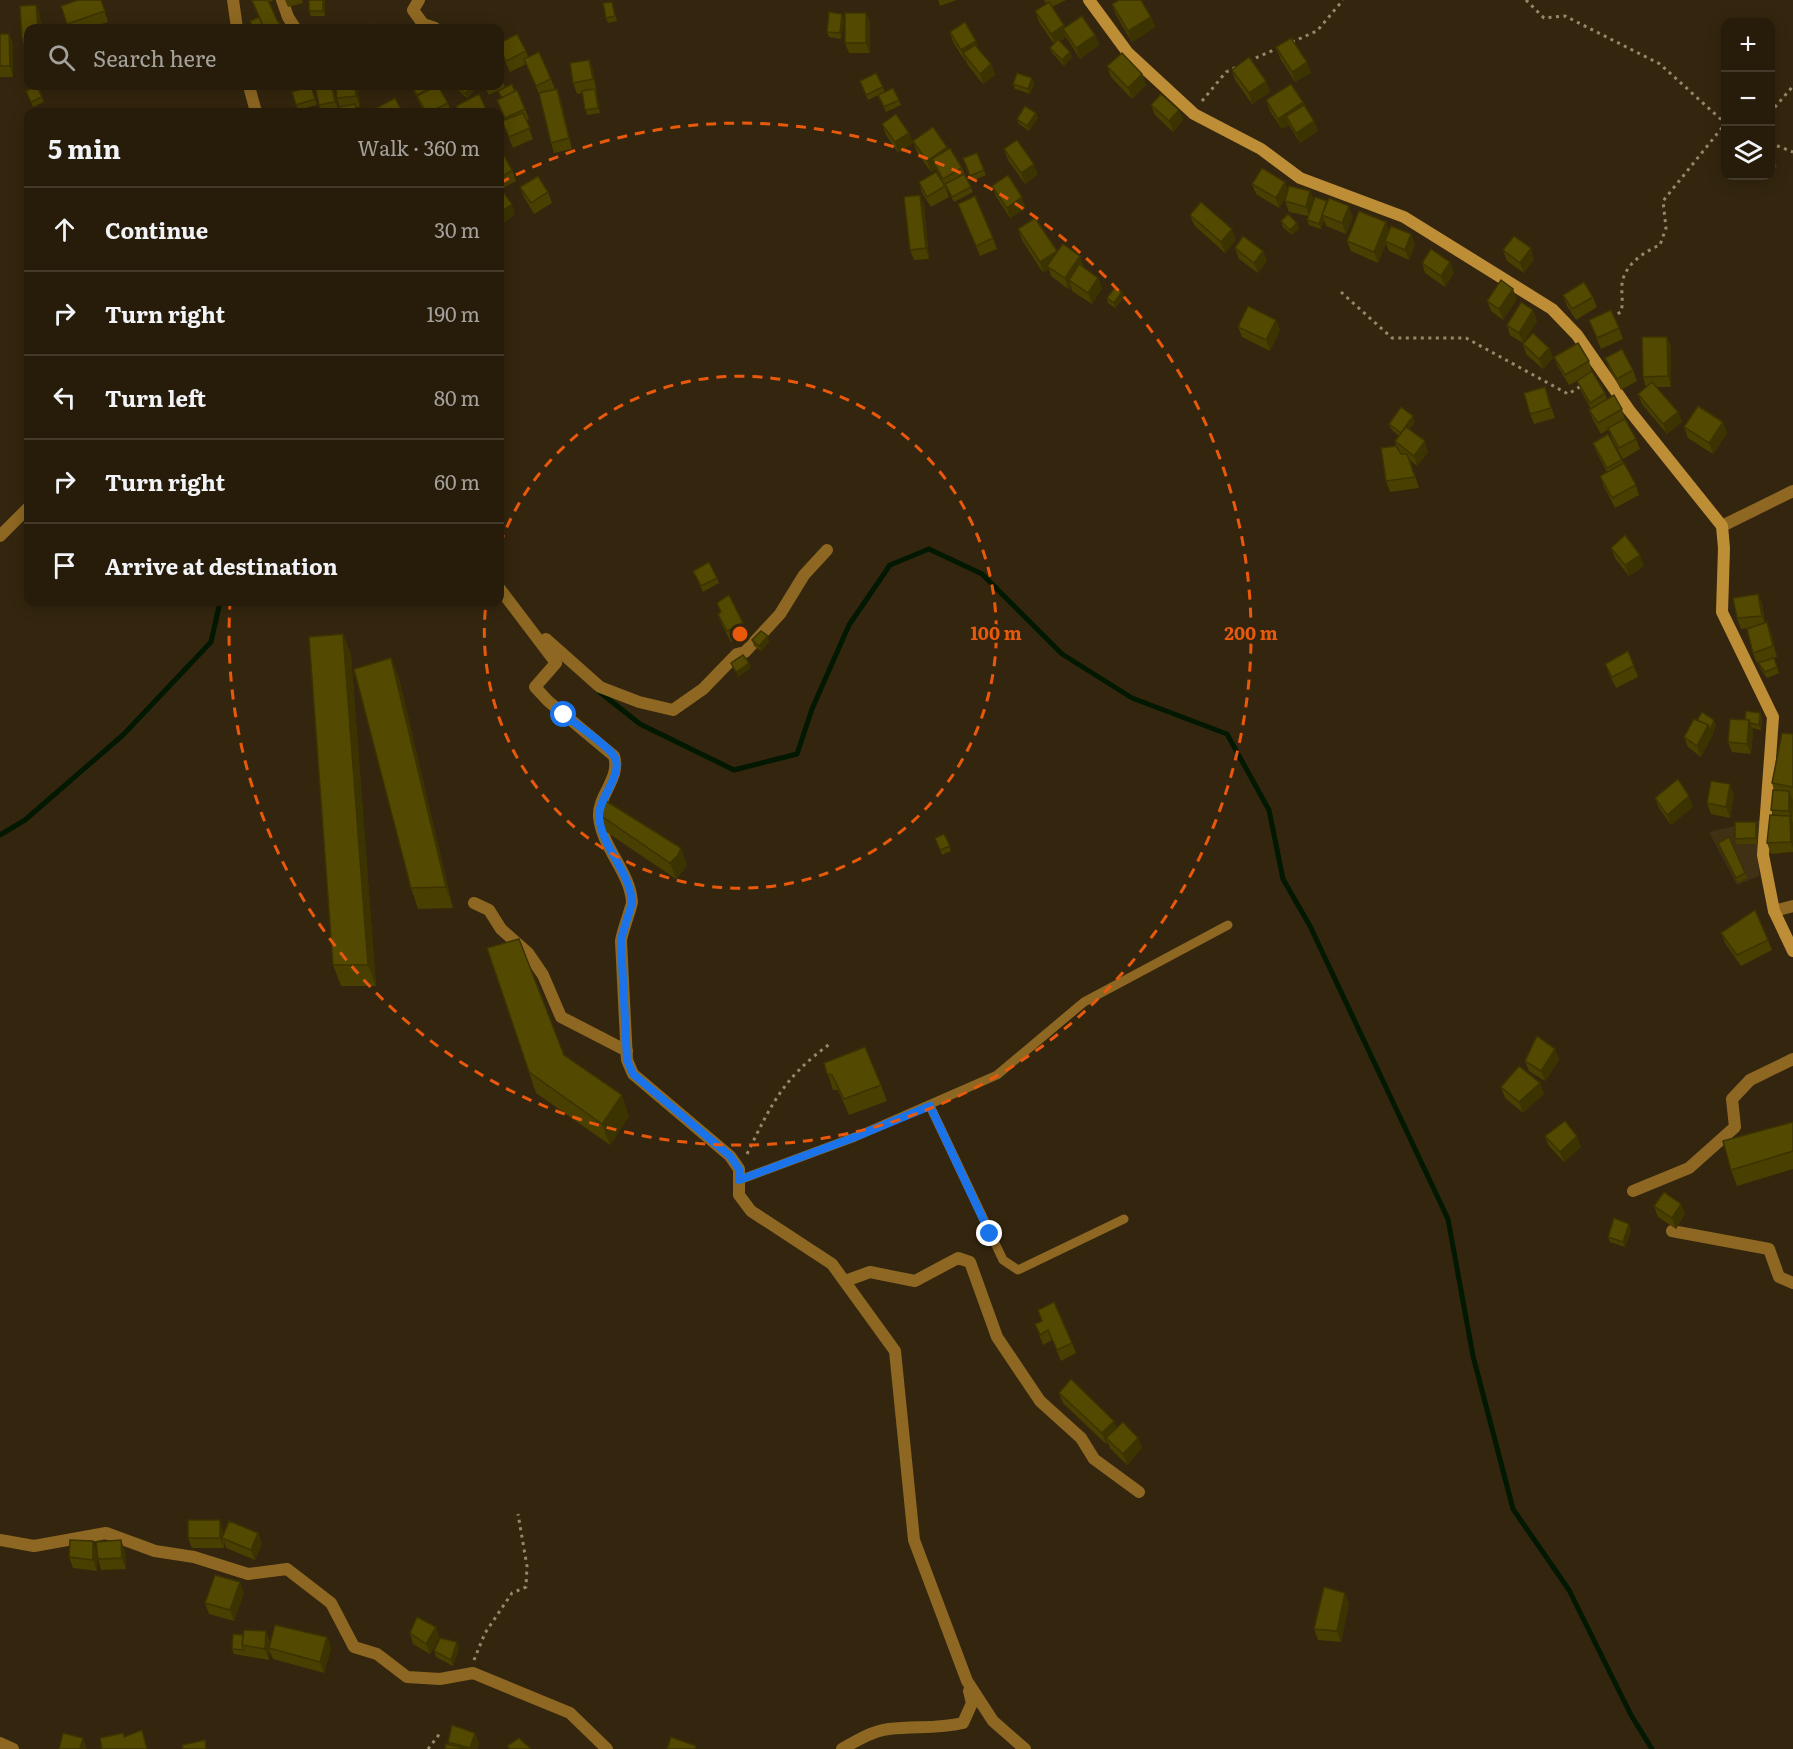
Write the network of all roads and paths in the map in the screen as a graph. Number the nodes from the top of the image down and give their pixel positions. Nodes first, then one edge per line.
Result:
1 (233, 0) edge
2 (282, 0) edge
3 (419, 0) edge
4 (1089, 0) edge
5 (1343, 0) edge
6 (1526, 0) edge
7 (236, 24) edge
8 (293, 24) edge
9 (423, 24) edge
10 (1793, 86) edge
11 (250, 90) edge
12 (1775, 107) edge
13 (255, 108) edge
14 (1194, 114) junction
15 (1721, 120) edge
16 (1723, 126) edge
17 (1775, 145) edge
18 (1793, 152) edge
19 (1341, 292) dead end
20 (1604, 321) edge
21 (1602, 373) junction
22 (1793, 491) edge
23 (24, 512) edge
24 (1722, 526) junction
25 (0, 536) edge
26 (827, 550) dead end
27 (504, 595) edge
28 (513, 607) junction
29 (474, 903) dead end
30 (1793, 906) edge
31 (1774, 911) junction
32 (1228, 925) dead end
33 (1793, 951) edge
34 (831, 1043) dead end
35 (627, 1051) junction
36 (1793, 1059) edge
37 (930, 1106) junction
38 (739, 1175) junction
39 (1634, 1191) dead end
40 (1124, 1219) dead end
41 (1672, 1231) dead end
42 (845, 1281) junction
43 (1793, 1283) edge
44 (1139, 1492) dead end
45 (518, 1514) dead end
46 (0, 1540) edge
47 (473, 1673) junction
48 (967, 1681) junction
49 (441, 1732) dead end
50 (0, 1743) edge
51 (13, 1749) edge
52 (428, 1749) edge
53 (607, 1749) edge
54 (842, 1749) edge
55 (1025, 1749) edge

1 - 7 street
2 - 8 street
3 - 9 street
4 - 14 street
5 - 14 path
6 - 15 path
10 - 12 path
11 - 13 street
14 - 21 street
16 - 20 path
17 - 18 path
19 - 21 path
21 - 24 street
22 - 24 street
23 - 25 street
24 - 31 street
26 - 28 street
27 - 28 street
28 - 35 street
29 - 35 street
30 - 31 street
31 - 33 street
32 - 37 lane
34 - 38 path
35 - 38 street
36 - 39 street
37 - 38 lane
37 - 40 lane
38 - 42 street
41 - 43 street
42 - 44 street
42 - 48 street
45 - 47 path
46 - 47 street
47 - 53 street
48 - 54 street
48 - 55 street
49 - 52 path
50 - 51 street

